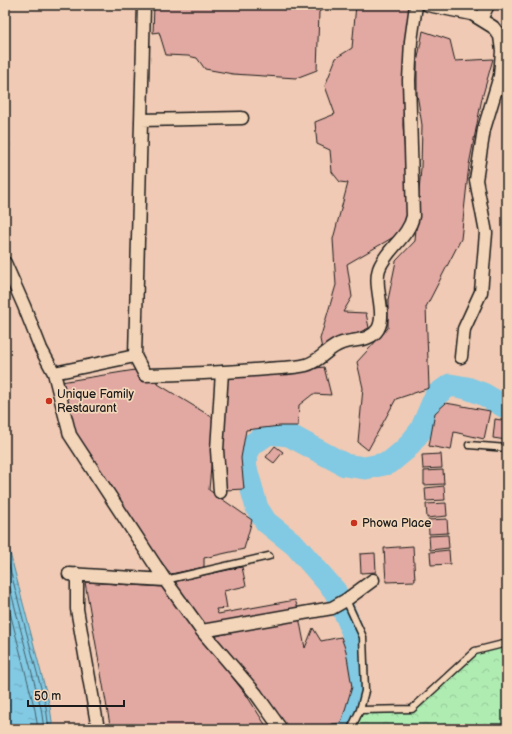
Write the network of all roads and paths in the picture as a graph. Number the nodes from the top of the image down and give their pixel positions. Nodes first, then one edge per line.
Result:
1 (144, 5) edge
2 (416, 5) edge
3 (428, 5) edge
4 (488, 5) edge
5 (481, 19) junction
6 (503, 37) edge
7 (242, 118) dead end
8 (141, 120) junction
9 (5, 263) edge
10 (135, 356) junction
11 (461, 357) dead end
12 (222, 372) junction
13 (54, 373) junction
14 (469, 445) dead end
15 (507, 448) edge
16 (220, 492) dead end
17 (269, 556) dead end
18 (164, 580) junction
19 (373, 580) dead end
20 (346, 600) junction
21 (202, 631) junction
22 (507, 643) edge
23 (360, 710) junction
24 (98, 729) edge
25 (280, 729) edge
26 (351, 729) edge

1 - 8 street
2 - 12 street
3 - 5 street
4 - 5 street
5 - 6 street
6 - 11 street
7 - 8 street
8 - 10 street
9 - 13 street
10 - 12 street
10 - 13 street
12 - 16 street
13 - 18 street
14 - 15 lane
17 - 18 lane
18 - 21 street
18 - 24 street
19 - 20 street
20 - 21 street
20 - 23 lane
21 - 25 street
22 - 23 lane
23 - 26 lane

